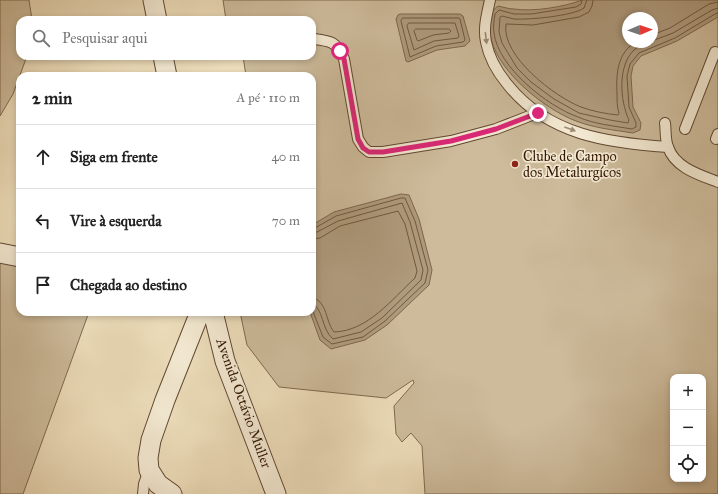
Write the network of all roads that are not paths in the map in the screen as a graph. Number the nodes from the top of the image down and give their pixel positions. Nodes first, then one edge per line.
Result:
1 (153, 0) edge
2 (490, 0) edge
3 (155, 16) edge
4 (316, 39) edge
5 (715, 52) dead end
6 (164, 60) edge
7 (166, 72) edge
8 (538, 113) junction
9 (665, 122) dead end
10 (685, 129) dead end
11 (668, 147) junction
12 (718, 182) edge
13 (0, 253) edge
14 (16, 256) edge
15 (198, 316) edge
16 (214, 316) edge
17 (149, 470) junction
18 (143, 494) edge
19 (172, 494) edge
20 (276, 494) edge

1 - 3 street
2 -> 8 lane
4 - 8 lane
5 - 10 lane
6 - 7 street
8 -> 11 lane
9 - 11 lane
11 - 12 lane
13 - 14 street
15 - 17 street
16 - 20 street, Avenida Octávio Muller
17 - 18 lane
17 - 19 street

